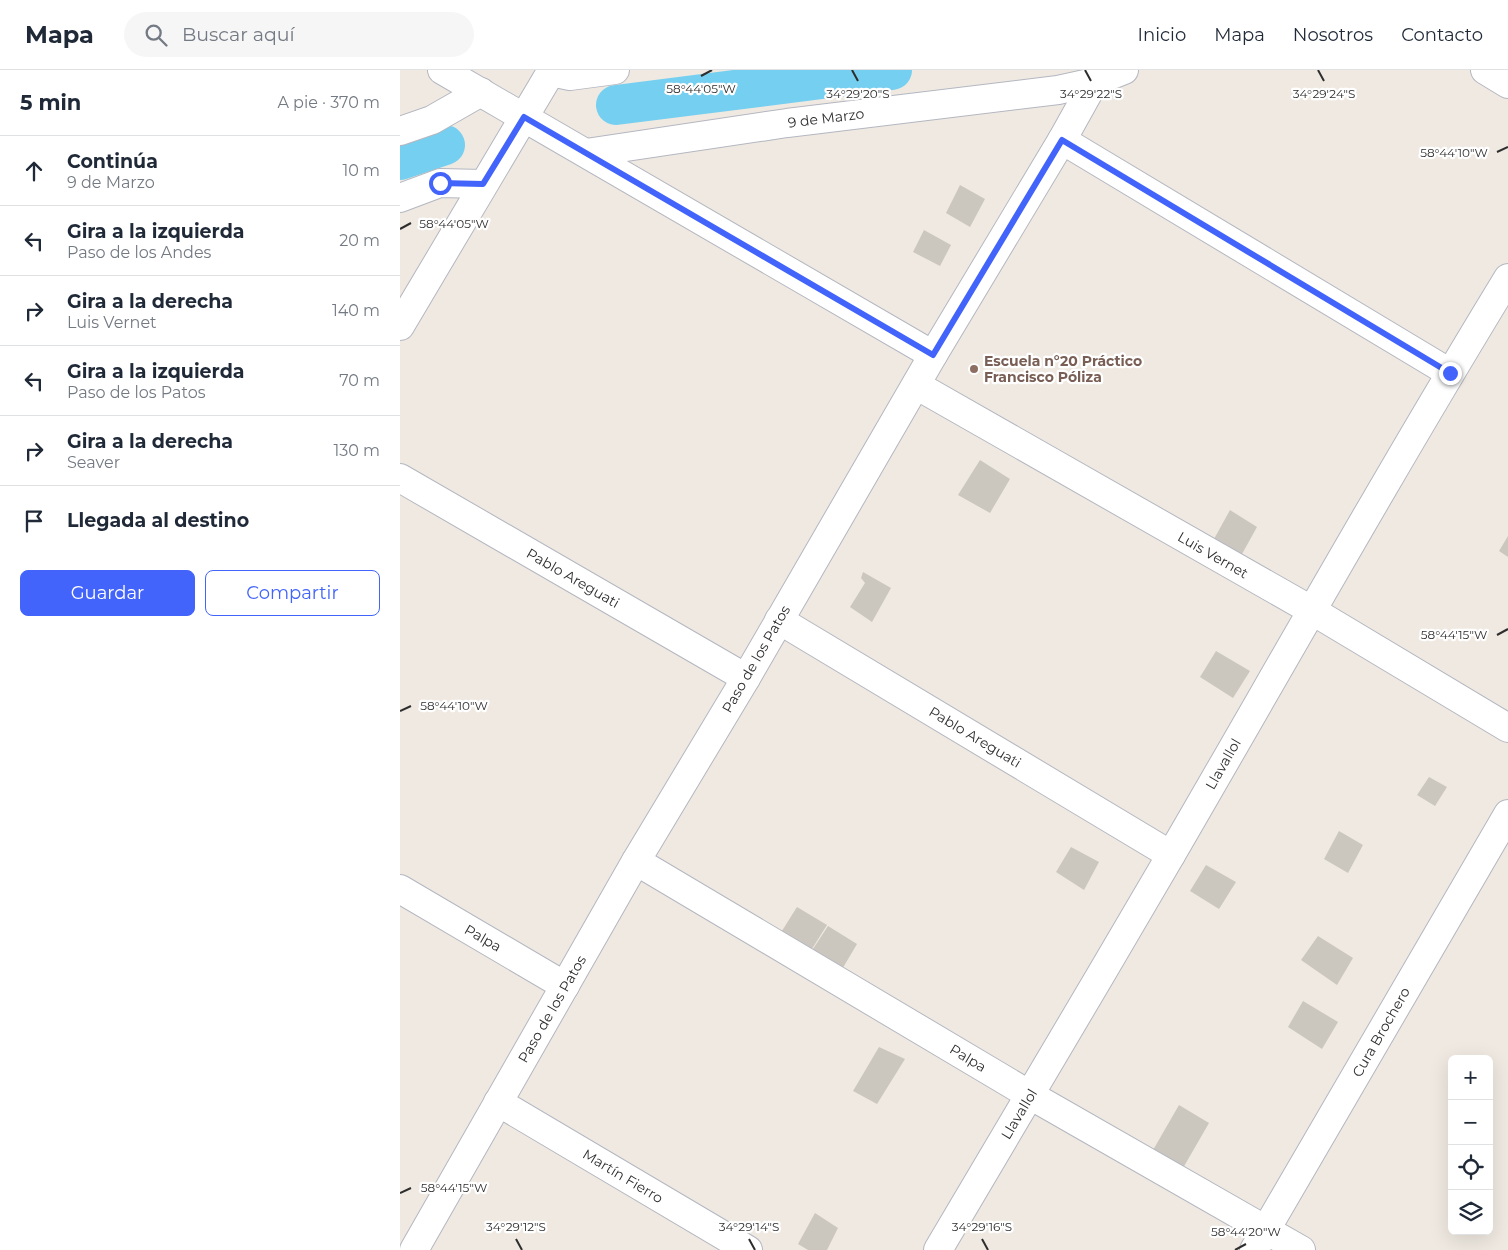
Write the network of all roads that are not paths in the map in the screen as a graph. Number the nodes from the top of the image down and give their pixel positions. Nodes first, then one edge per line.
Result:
1 (442, 70) edge
2 (615, 70) edge
3 (1124, 70) edge
4 (1485, 70) edge
5 (552, 71) edge
6 (1097, 76) edge
7 (1508, 84) edge
8 (481, 92) junction
9 (524, 117) junction
10 (400, 131) edge
11 (1062, 140) junction
12 (586, 153) junction
13 (483, 184) junction
14 (400, 198) edge
15 (1508, 278) edge
16 (400, 326) edge
17 (933, 355) junction
18 (1450, 373) junction
19 (916, 385) junction
20 (400, 478) edge
21 (1311, 610) junction
22 (779, 620) junction
23 (746, 678) junction
24 (1508, 728) edge
25 (1508, 814) edge
26 (1171, 855) junction
27 (636, 861) junction
28 (400, 890) edge
29 (565, 986) junction
30 (1030, 1094) junction
31 (498, 1102) junction
32 (1260, 1240) edge
33 (414, 1250) edge
34 (748, 1250) edge
35 (938, 1250) edge
36 (1301, 1250) edge

1 - 8 street
2 - 5 street
3 - 6 street, 9 de Marzo
4 - 7 street
5 - 9 street
6 - 11 street, Paso de los Patos
6 - 12 street, 9 de Marzo
8 - 9 street
8 - 10 street
9 - 12 street
9 - 13 street
11 - 17 street, Paso de los Patos
11 - 18 street
12 - 17 street
13 - 14 street
13 - 16 street
15 - 18 street, Llavallol
17 - 19 street, Paso de los Patos
18 - 21 street, Llavallol
19 - 21 street, Luis Vernet
19 - 22 street, Paso de los Patos
20 - 23 street, Pablo Areguati
21 - 24 street, Luis Vernet
21 - 26 street, Llavallol
22 - 23 street, Paso de los Patos
22 - 26 street, Pablo Areguati
23 - 27 street, Paso de los Patos
25 - 32 street, Cura Brochero
26 - 30 street, Llavallol
27 - 29 street, Paso de los Patos
27 - 30 street, Palpa
28 - 29 street, Palpa
29 - 31 street, Paso de los Patos
30 - 32 street, Palpa
30 - 35 street, Llavallol
31 - 33 street, Paso de los Patos
31 - 34 street, Martín Fierro
32 - 36 street, Palpa

